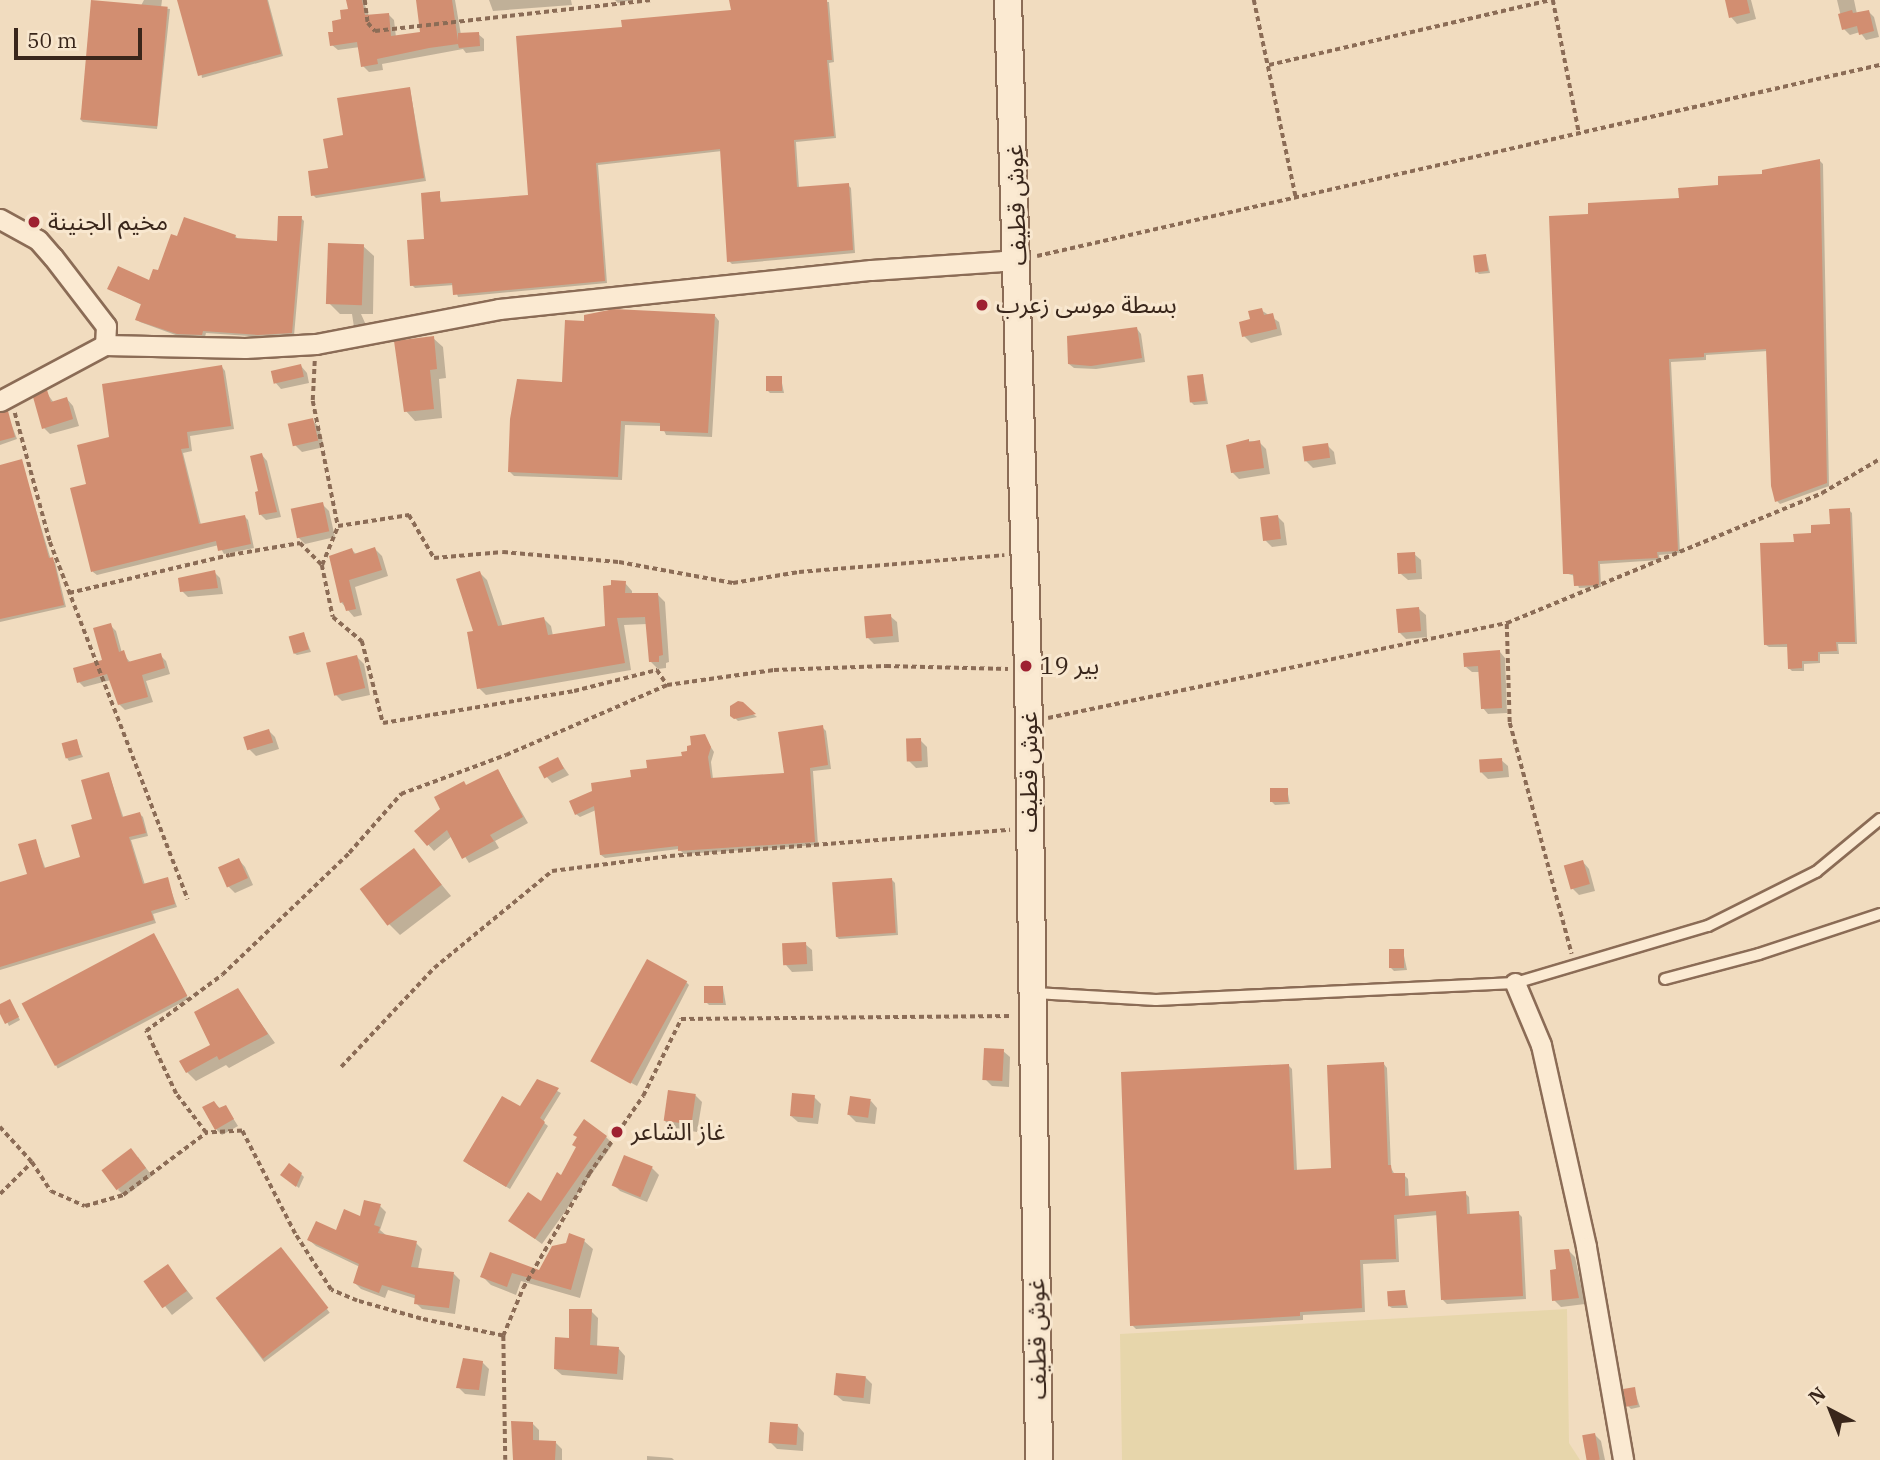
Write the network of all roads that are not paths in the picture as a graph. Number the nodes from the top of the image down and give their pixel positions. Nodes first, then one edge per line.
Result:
1 (1008, 0) edge
2 (0, 219) edge
3 (1018, 260) junction
4 (105, 345) junction
5 (5, 399) edge
6 (1880, 819) edge
7 (1880, 914) edge
8 (1665, 979) dead end
9 (1514, 983) junction
10 (1031, 1004) junction
11 (1039, 1460) edge
12 (1623, 1460) edge

1 - 3 main road, غوش قطيف
2 - 4 street
3 - 4 street
3 - 10 main road, غوش قطيف
4 - 5 street
6 - 9 lane
7 - 8 lane
9 - 10 lane
9 - 12 street
10 - 11 main road, غوش قطيف

